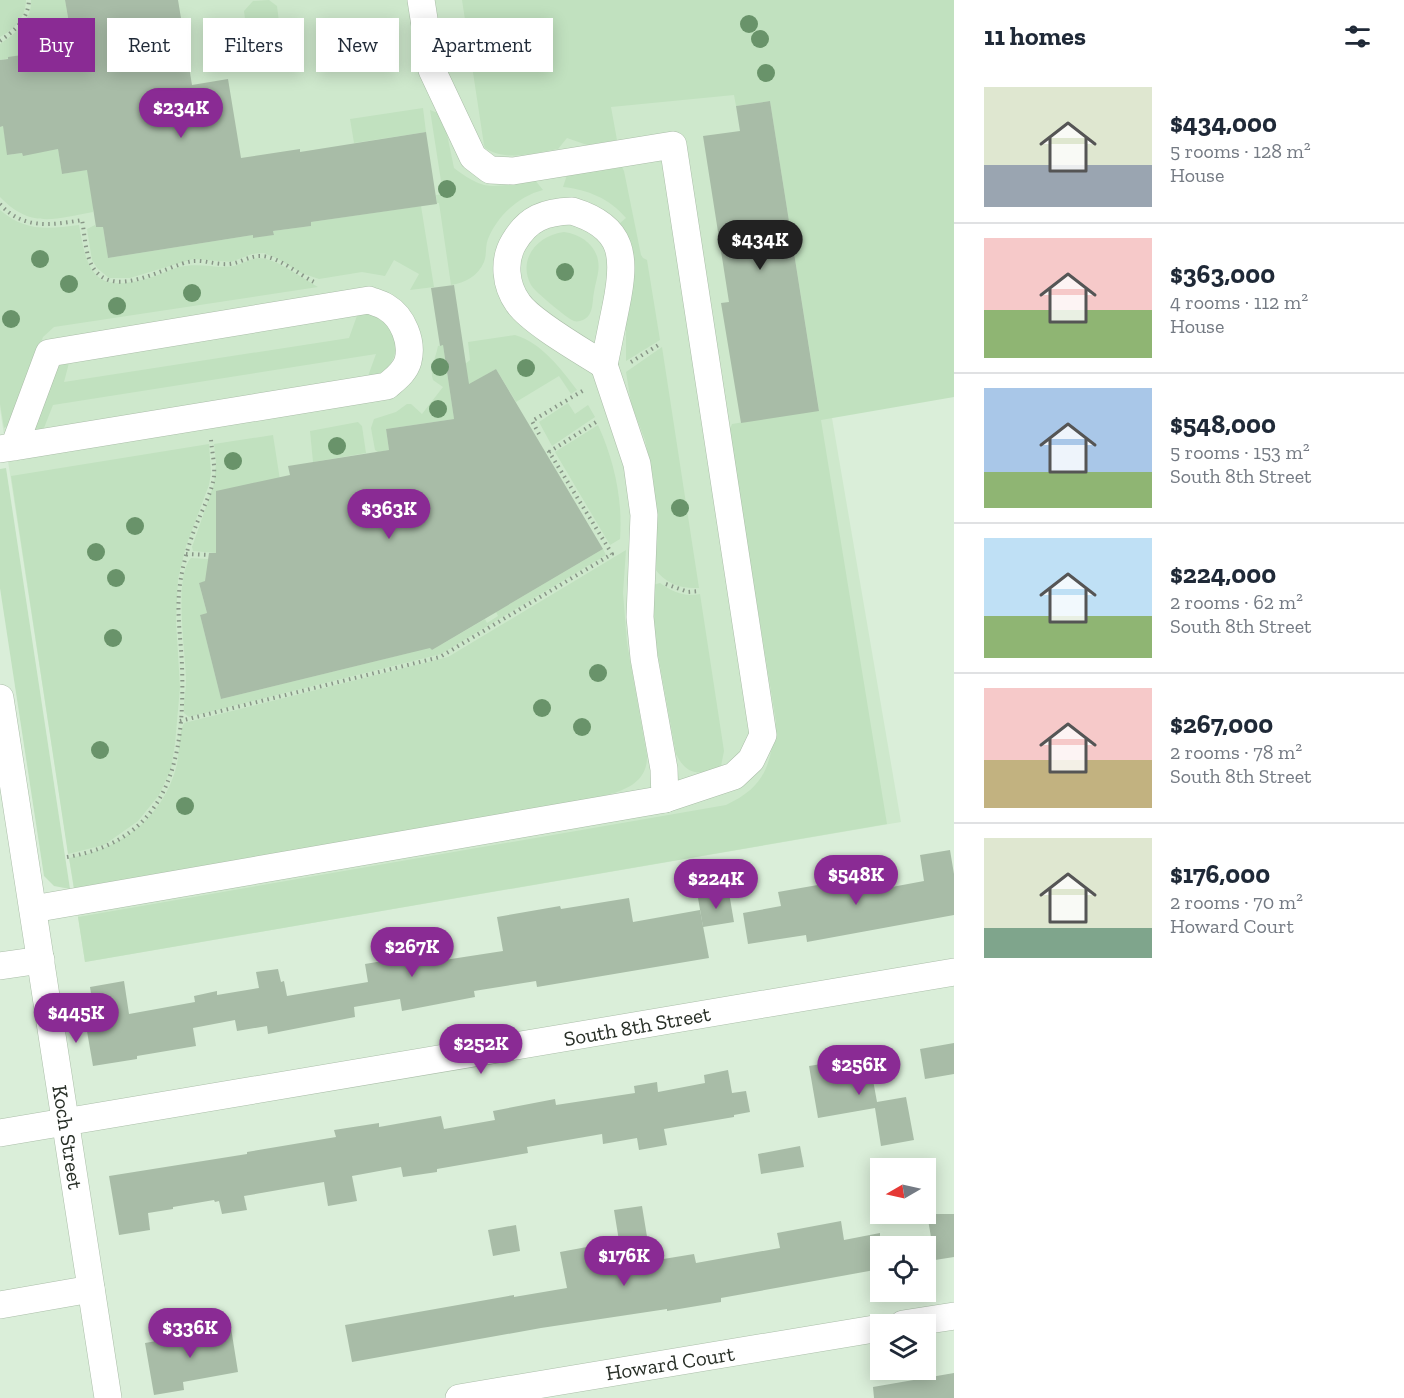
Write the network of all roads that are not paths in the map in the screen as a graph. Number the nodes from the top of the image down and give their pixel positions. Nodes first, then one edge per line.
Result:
1 (421, 0) edge
2 (614, 365) junction
3 (7, 448) edge
4 (0, 698) edge
5 (7, 788) edge
6 (665, 799) junction
7 (33, 909) junction
8 (41, 960) junction
9 (0, 966) edge
10 (954, 972) edge
11 (66, 1123) junction
12 (0, 1133) edge
13 (91, 1289) junction
14 (0, 1305) edge
15 (954, 1316) edge
16 (936, 1319) edge
17 (870, 1330) edge
18 (108, 1398) edge
19 (459, 1398) edge

1 - 6 street
2 - 2 street
2 - 6 street
3 - 3 street
4 - 5 street, Koch Street
5 - 7 street, Koch Street
6 - 7 street
7 - 8 street, Koch Street
8 - 9 street
8 - 11 street, Koch Street
10 - 11 street, South 8th Street
11 - 12 street, South 8th Street
11 - 13 street, Koch Street
13 - 14 street
13 - 18 street, Koch Street
15 - 16 street
17 - 19 street, Howard Court

